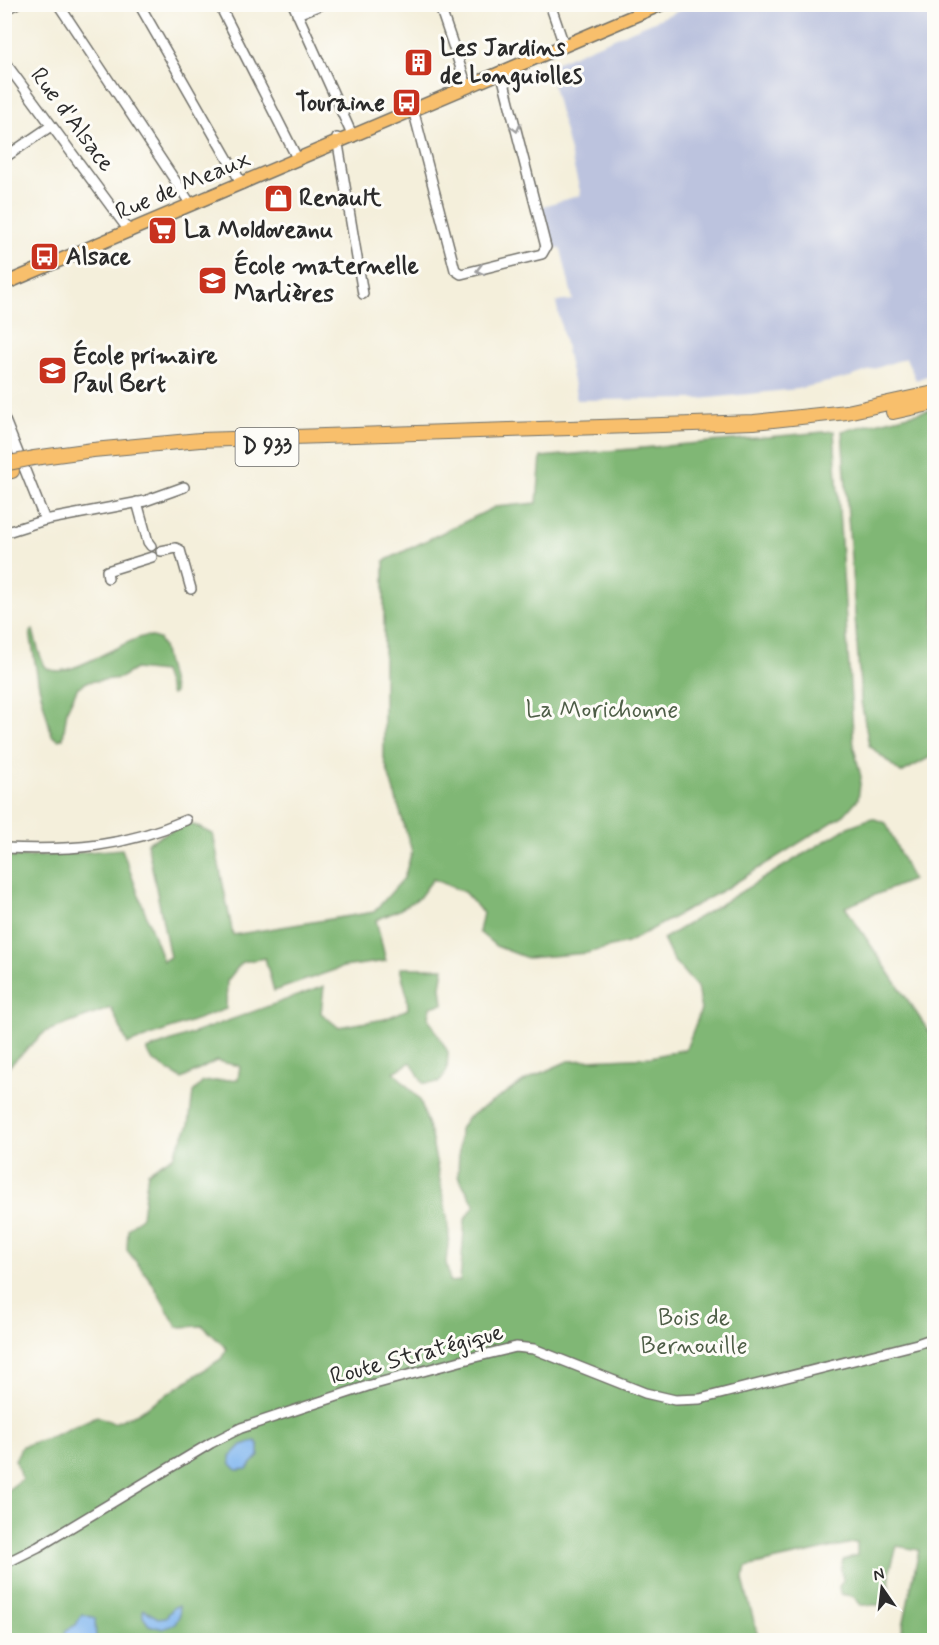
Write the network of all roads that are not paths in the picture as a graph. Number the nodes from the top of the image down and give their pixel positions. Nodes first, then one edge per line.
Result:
1 (16, 4) edge
2 (58, 4) edge
3 (139, 4) edge
4 (219, 4) edge
5 (323, 4) edge
6 (439, 4) edge
7 (549, 4) edge
8 (662, 4) edge
9 (295, 9) edge
10 (4, 10) edge
11 (564, 45) junction
12 (4, 61) edge
13 (501, 71) junction
14 (467, 86) junction
15 (413, 109) junction
16 (51, 126) junction
17 (352, 134) junction
18 (338, 141) junction
19 (296, 156) junction
20 (4, 158) edge
21 (241, 182) junction
22 (188, 200) junction
23 (129, 229) junction
24 (84, 247) junction
25 (4, 278) edge
26 (4, 284) edge
27 (363, 294) dead end
28 (934, 393) edge
29 (934, 403) edge
30 (848, 416) junction
31 (4, 418) edge
32 (8, 467) edge
33 (184, 487) dead end
34 (137, 502) junction
35 (45, 520) junction
36 (4, 533) edge
37 (151, 546) junction
38 (161, 551) junction
39 (152, 557) junction
40 (108, 578) dead end
41 (191, 589) dead end
42 (186, 820) dead end
43 (4, 848) edge
44 (934, 1338) edge
45 (4, 1564) edge

1 - 10 street
2 - 22 street
3 - 21 street
4 - 19 street
5 - 9 street
6 - 14 street
7 - 11 street
8 - 11 main road, Rue de Meaux
9 - 17 street
11 - 13 main road, Rue de Meaux
12 - 16 street, Rue d'Alsace
13 - 14 main road, Rue de Meaux
13 -> 15 street
14 - 15 main road, Rue de Meaux
15 - 17 main road, Rue de Meaux
16 - 20 street
16 - 23 street, Rue d'Alsace
17 - 18 main road, Rue de Meaux
18 - 19 main road, Rue de Meaux
18 - 21 main road, Rue de Meaux
18 - 27 street
19 - 21 main road, Rue de Meaux
21 - 22 main road, Rue de Meaux
21 - 23 main road, Rue de Meaux
22 - 23 main road, Rue de Meaux
23 - 24 main road, Rue de Meaux
23 - 24 main road, Rue de Meaux
24 - 25 main road, Rue de Meaux
24 - 26 main road, Rue de Meaux
28 - 30 highway, D 933
29 - 30 highway, D 933
30 - 32 highway, D 933
31 - 35 street
33 - 34 street
34 - 35 street
34 - 37 street
35 - 36 street
37 - 38 street
37 - 39 street
38 - 39 street
38 - 41 street
39 - 40 street
42 - 43 street
44 - 45 street, Route Stratégique

